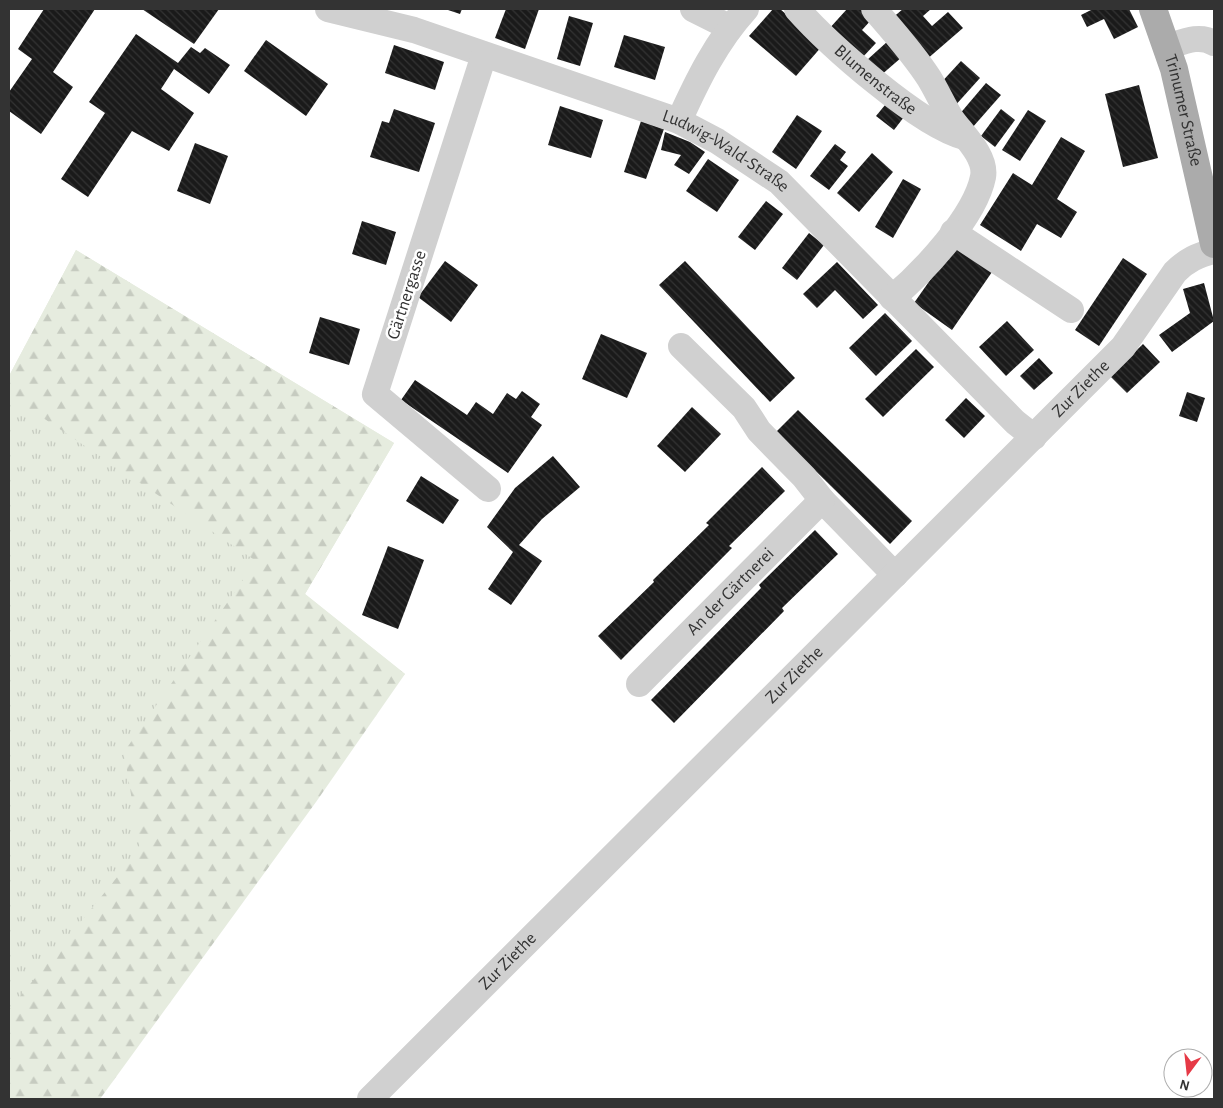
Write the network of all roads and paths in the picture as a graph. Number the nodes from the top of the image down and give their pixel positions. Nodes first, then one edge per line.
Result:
1 (328, 9) edge
2 (693, 9) edge
3 (797, 9) edge
4 (874, 9) edge
5 (1153, 9) edge
6 (738, 18) edge
7 (1214, 43) edge
8 (1167, 47) junction
9 (484, 55) junction
10 (679, 121) junction
11 (965, 137) junction
12 (953, 232) junction
13 (1214, 244) edge
14 (1214, 251) edge
15 (892, 298) junction
16 (1070, 310) dead end
17 (681, 346) dead end
18 (1034, 437) junction
19 (488, 489) dead end
20 (822, 500) junction
21 (895, 575) junction
22 (639, 684) dead end
23 (370, 1099) edge

1 - 9 street, Ludwig-Wald-Straße
2 - 6 street
3 - 11 street, Blumenstraße
4 - 11 street, Blumenstraße
5 - 8 main road, Trinumer Straße
6 - 10 street
7 - 8 street
8 - 13 main road, Trinumer Straße
9 - 10 street, Ludwig-Wald-Straße
9 - 19 street, Gärtnergasse
10 - 15 street, Ludwig-Wald-Straße
11 - 12 street, Blumenstraße
12 - 15 street, Blumenstraße
12 - 16 street
14 - 18 street, Zur Ziethe
15 - 18 street, Ludwig-Wald-Straße
17 - 20 street
18 - 21 street, Zur Ziethe
20 - 21 street
20 - 22 street, An der Gärtnerei
21 - 23 street, Zur Ziethe

